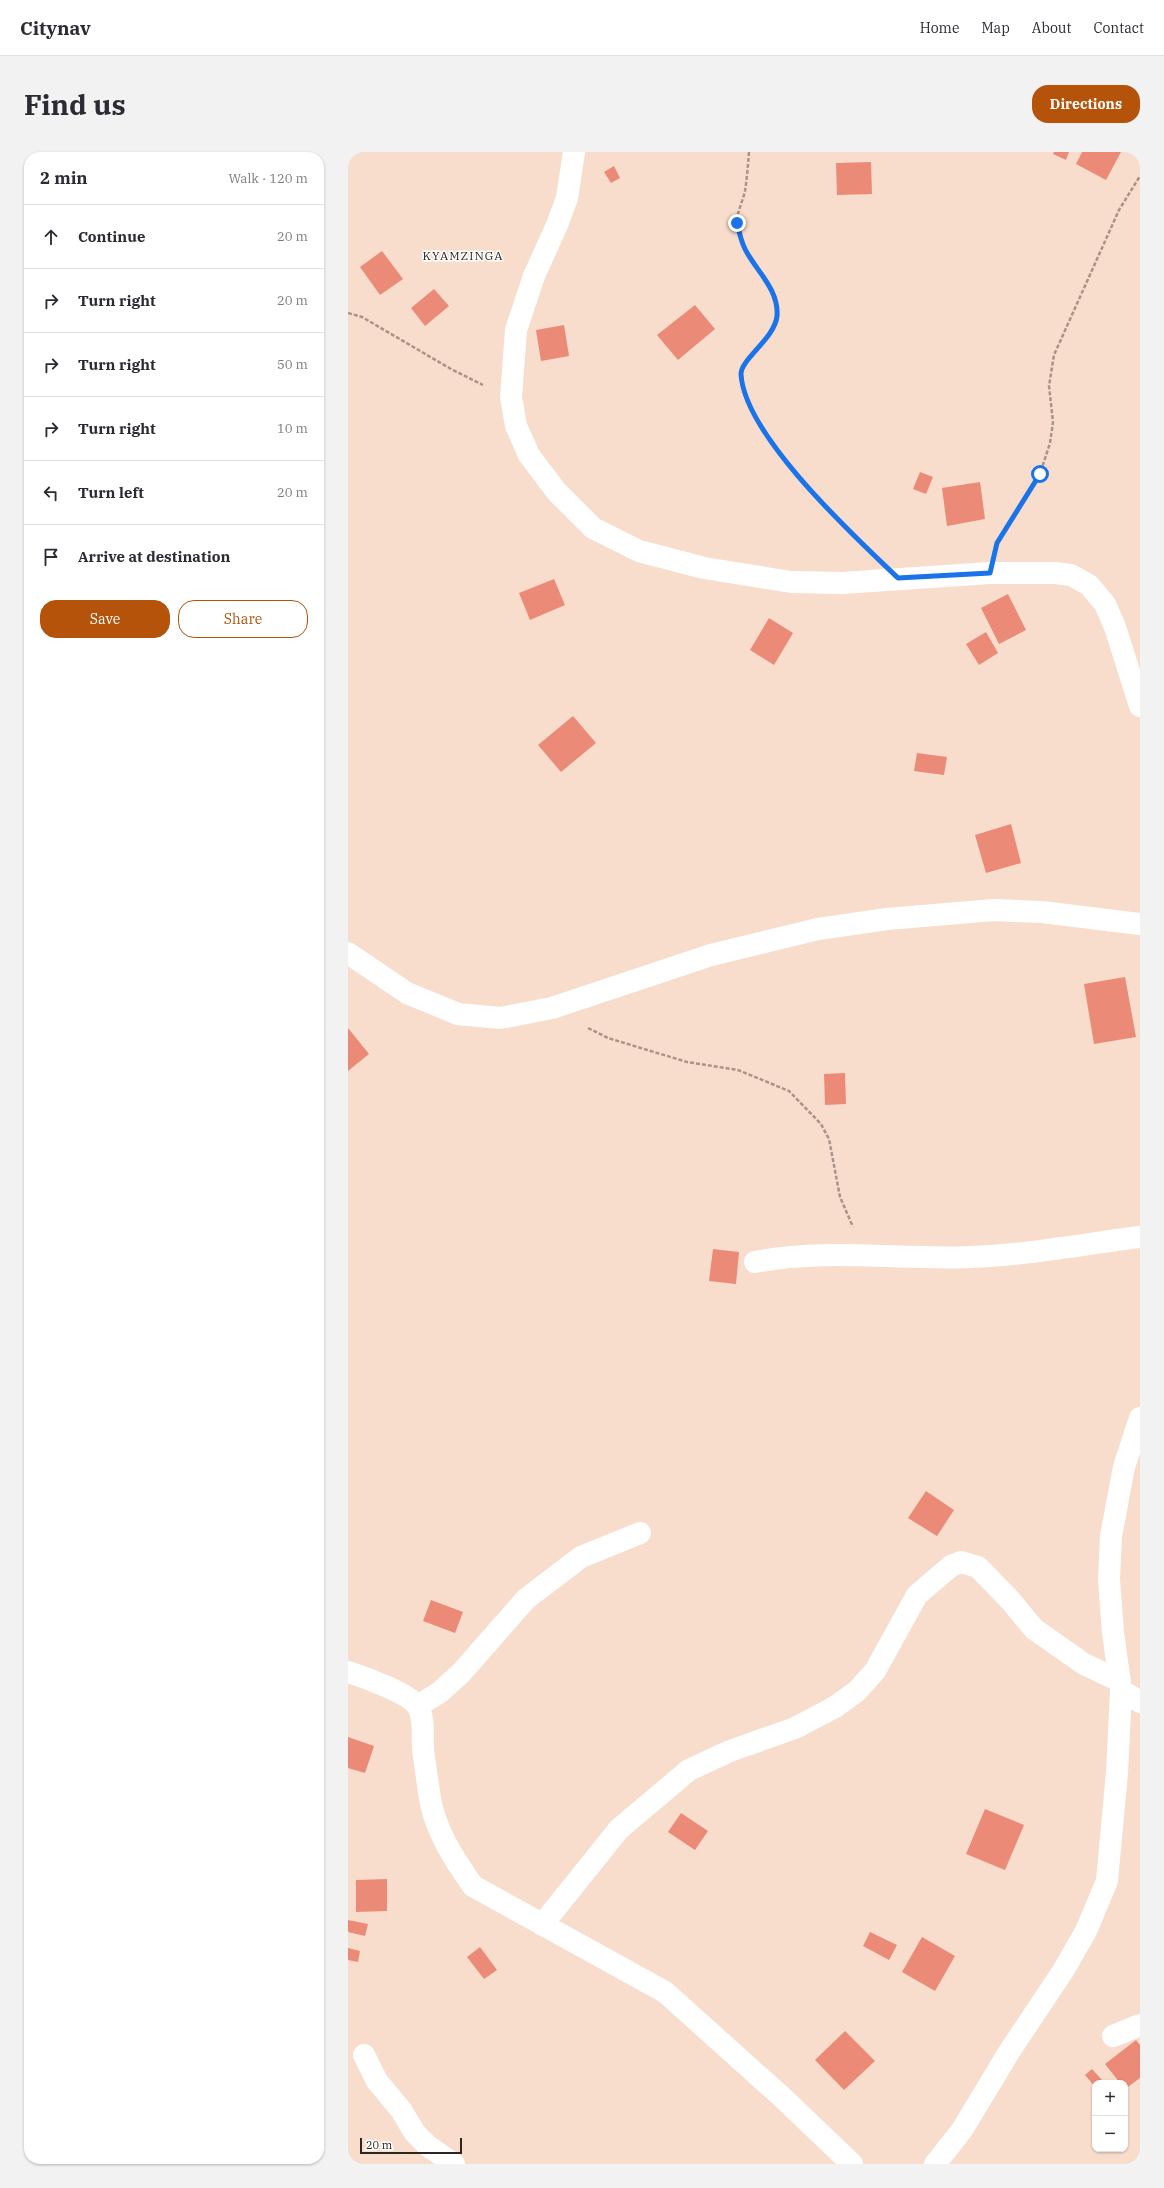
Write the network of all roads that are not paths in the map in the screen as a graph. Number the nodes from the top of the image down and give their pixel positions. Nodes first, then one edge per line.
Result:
1 (574, 152) edge
2 (1140, 706) edge
3 (1140, 924) edge
4 (348, 953) edge
5 (1140, 1237) edge
6 (755, 1262) dead end
7 (1140, 1418) edge
8 (640, 1533) dead end
9 (348, 1672) edge
10 (1120, 1685) junction
11 (1140, 1702) edge
12 (418, 1706) junction
13 (542, 1925) junction
14 (1140, 2025) edge
15 (1113, 2036) dead end
16 (364, 2055) dead end
17 (454, 2164) edge
18 (852, 2164) edge
19 (935, 2164) edge

1 - 2 street
3 - 4 street
5 - 6 street
7 - 10 street
8 - 12 street
9 - 12 street
10 - 11 street
10 - 13 street
10 - 19 street
12 - 13 street
13 - 18 street
14 - 15 street
16 - 17 street

